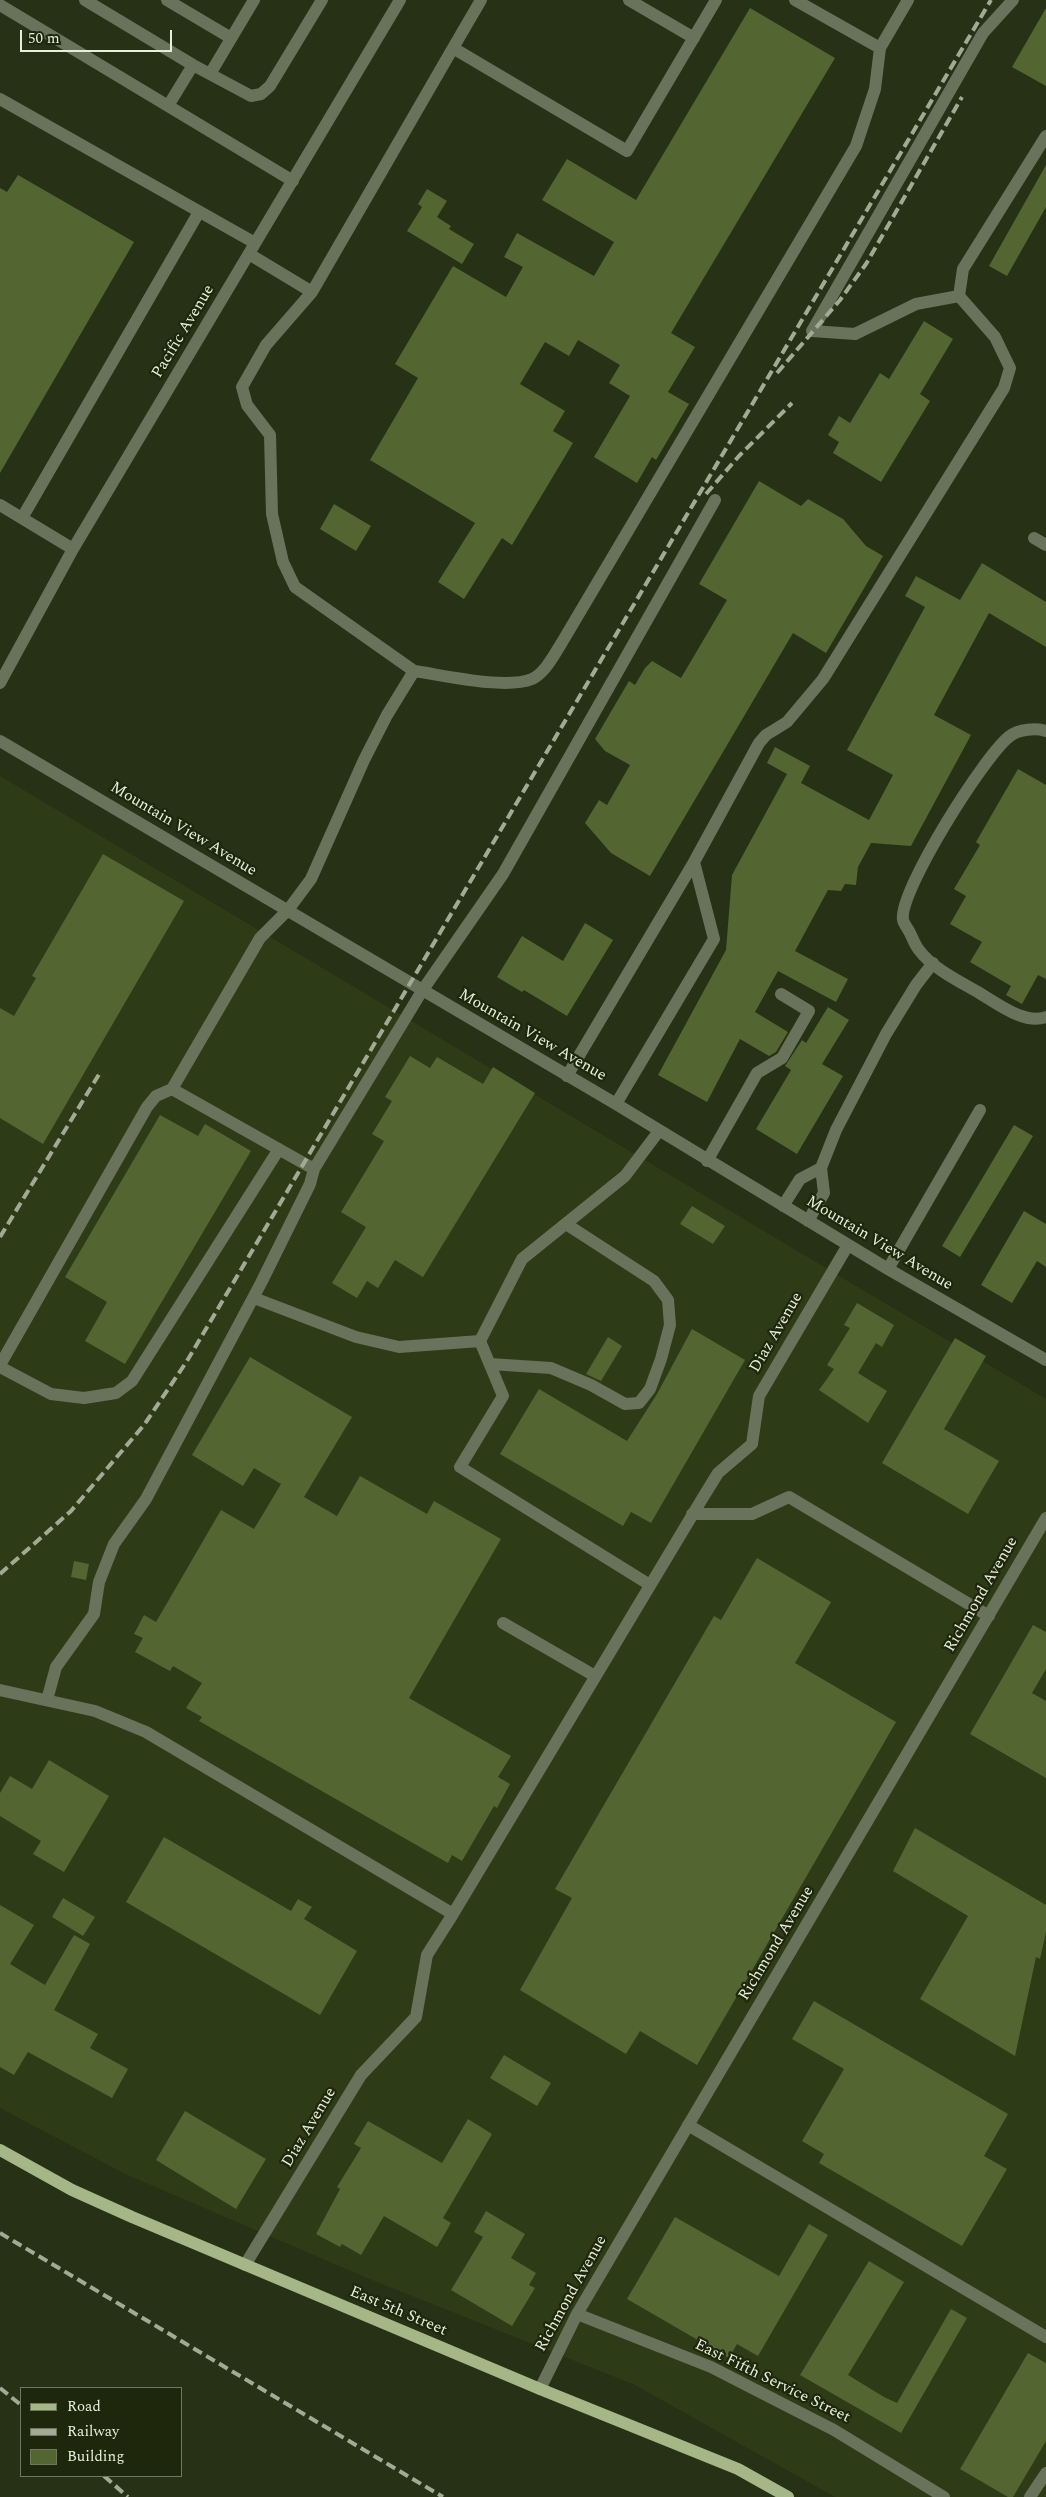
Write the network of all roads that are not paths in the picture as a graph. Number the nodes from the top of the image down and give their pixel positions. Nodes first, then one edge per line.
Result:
1 (85, 0) edge
2 (167, 0) edge
3 (254, 0) edge
4 (322, 0) edge
5 (400, 0) edge
6 (481, 0) edge
7 (629, 0) edge
8 (716, 0) edge
9 (795, 0) edge
10 (908, 0) edge
11 (1014, 0) edge
12 (0, 5) edge
13 (231, 38) junction
14 (694, 38) junction
15 (453, 48) junction
16 (880, 48) junction
17 (193, 65) junction
18 (210, 74) junction
19 (0, 99) edge
20 (168, 106) junction
21 (1046, 136) edge
22 (292, 181) junction
23 (199, 212) junction
24 (252, 249) junction
25 (312, 292) junction
26 (960, 296) junction
27 (715, 500) dead end
28 (0, 504) edge
29 (22, 518) junction
30 (1034, 538) dead end
31 (1046, 545) edge
32 (73, 548) junction
33 (414, 671) junction
34 (0, 683) edge
35 (1046, 731) edge
36 (0, 741) edge
37 (694, 862) junction
38 (288, 910) junction
39 (933, 963) junction
40 (422, 990) junction
41 (781, 994) dead end
42 (1046, 1016) edge
43 (567, 1076) junction
44 (172, 1089) junction
45 (616, 1104) junction
46 (980, 1110) dead end
47 (659, 1131) junction
48 (279, 1149) junction
49 (707, 1161) junction
50 (314, 1168) junction
51 (821, 1168) junction
52 (782, 1206) junction
53 (808, 1221) junction
54 (566, 1224) junction
55 (848, 1245) junction
56 (888, 1269) junction
57 (254, 1298) junction
58 (480, 1341) junction
59 (1046, 1360) edge
60 (490, 1364) junction
61 (0, 1366) edge
62 (692, 1514) junction
63 (1046, 1518) edge
64 (650, 1585) junction
65 (988, 1616) junction
66 (503, 1623) dead end
67 (595, 1676) junction
68 (0, 1690) edge
69 (47, 1700) junction
70 (453, 1914) junction
71 (688, 2125) junction
72 (0, 2150) edge
73 (244, 2266) junction
74 (577, 2314) junction
75 (1046, 2337) edge
76 (540, 2389) junction
77 (1046, 2473) edge
78 (788, 2497) edge
79 (944, 2497) edge
80 (1030, 2497) edge

1 - 17 street
2 - 13 street
3 - 13 street
4 - 18 street
5 - 22 street, Pacific Avenue
6 - 15 street
7 - 14 street
8 - 14 street
9 - 16 street
10 - 16 street
11 - 26 street
12 - 20 street
13 - 18 street
14 - 15 street
15 - 25 street
16 - 33 street
17 - 18 street
17 - 20 street
19 - 23 street
20 - 22 street
21 - 26 street
22 - 24 street, Pacific Avenue
23 - 24 street
23 - 29 street
24 - 25 street
24 - 32 street, Pacific Avenue
25 - 33 street
26 - 37 street
27 - 40 street
28 - 29 street
29 - 32 street
30 - 31 street
32 - 34 street, Pacific Avenue
33 - 38 street
35 - 39 street
36 - 38 street, Mountain View Avenue
37 - 43 street
37 - 45 street
38 - 40 street, Mountain View Avenue
38 - 44 street
39 - 42 street
39 - 51 street
40 - 43 street, Mountain View Avenue
40 - 50 street
41 - 49 street
43 - 45 street, Mountain View Avenue
44 - 48 street
44 - 61 street
45 - 47 street, Mountain View Avenue
46 - 56 street
47 - 49 street, Mountain View Avenue
47 - 54 street
48 - 50 street
48 - 61 street
49 - 52 street, Mountain View Avenue
50 - 57 street
51 - 52 street
51 - 53 street
52 - 53 street, Mountain View Avenue
53 - 55 street, Mountain View Avenue
54 - 58 street
54 - 60 street
55 - 56 street, Mountain View Avenue
55 - 62 street, Diaz Avenue
56 - 59 street, Mountain View Avenue
57 - 58 street
57 - 69 street
58 - 60 street
60 - 64 street
62 - 64 street
62 - 65 street
63 - 65 street, Richmond Avenue
64 - 67 street
65 - 71 street, Richmond Avenue
66 - 67 street
67 - 70 street
68 - 69 street
69 - 70 street
70 - 73 street, Diaz Avenue
71 - 74 street, Richmond Avenue
71 - 75 street
72 - 73 main road, East 5th Street
73 - 76 main road, East 5th Street
74 - 76 street, Richmond Avenue
74 - 79 street, East Fifth Service Street
76 - 78 main road, East 5th Street
77 - 80 street

